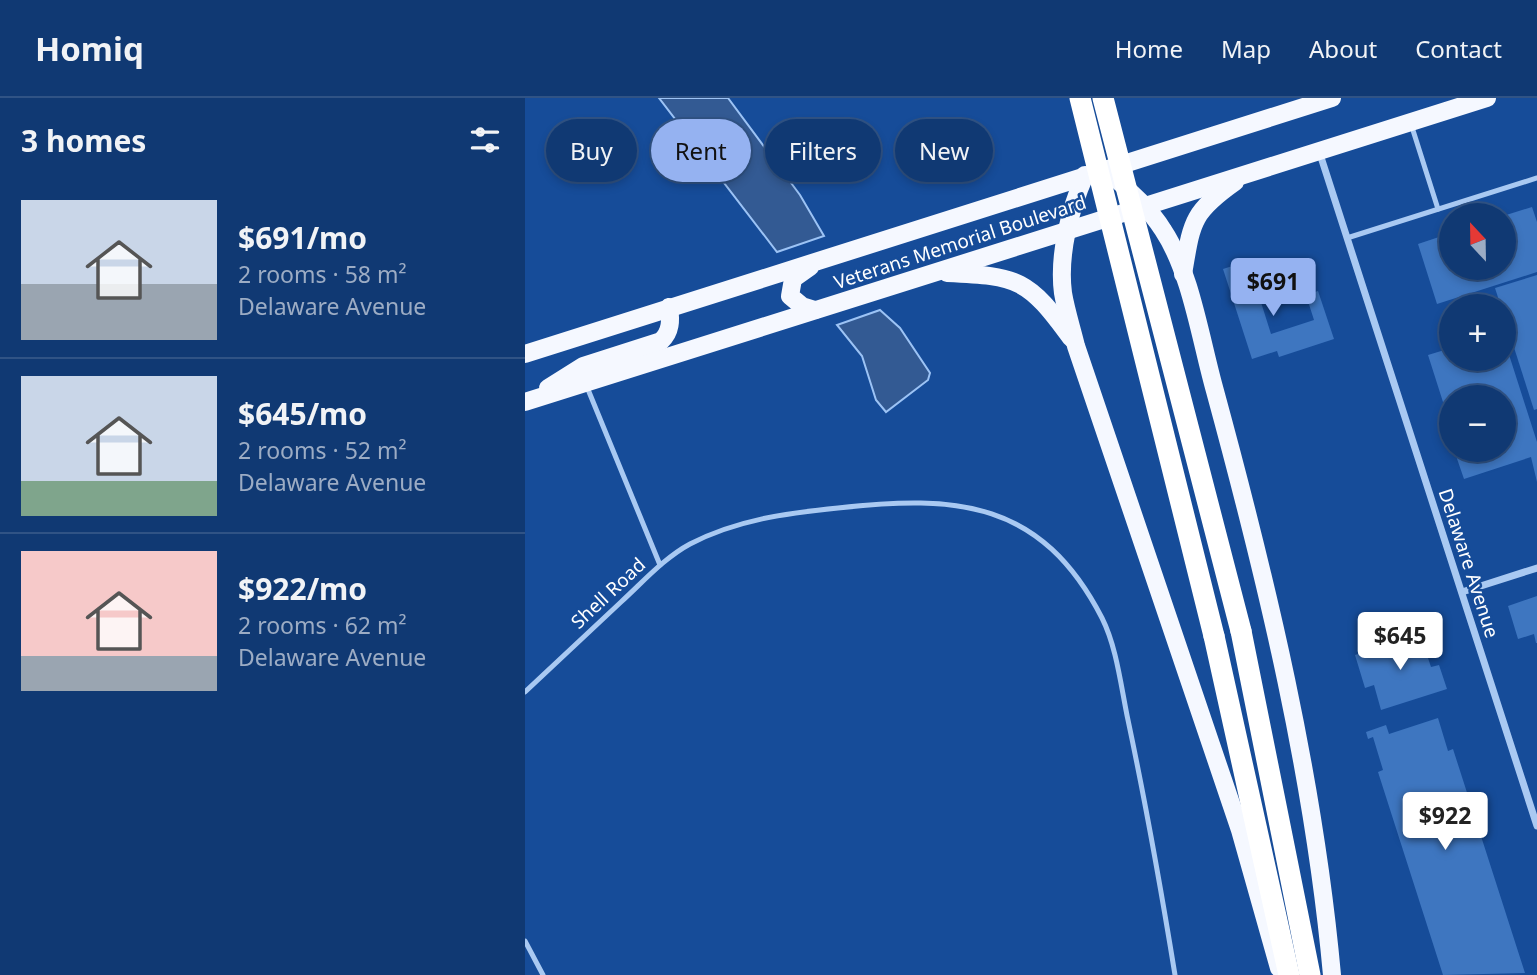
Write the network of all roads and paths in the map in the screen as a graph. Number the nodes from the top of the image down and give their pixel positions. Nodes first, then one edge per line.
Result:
1 (1080, 98) edge
2 (1103, 98) edge
3 (1332, 98) edge
4 (1461, 98) edge
5 (1487, 98) edge
6 (1440, 112) junction
7 (1411, 121) junction
8 (1319, 149) junction
9 (1105, 169) junction
10 (1249, 171) junction
11 (1085, 175) junction
12 (1537, 178) edge
13 (1144, 205) junction
14 (1438, 209) junction
15 (1068, 230) junction
16 (1347, 238) junction
17 (822, 258) junction
18 (933, 273) junction
19 (1183, 274) junction
20 (669, 307) junction
21 (815, 310) junction
22 (1076, 346) junction
23 (525, 354) edge
24 (586, 382) junction
25 (526, 401) edge
26 (660, 565) junction
27 (1537, 568) edge
28 (1462, 592) junction
29 (525, 692) edge
30 (1537, 827) edge
31 (525, 941) edge
32 (543, 975) edge
33 (1175, 975) edge
34 (1281, 975) edge
35 (1289, 975) edge
36 (1310, 975) edge
37 (1332, 975) edge

1 - 35 highway, bridge
2 - 36 highway, bridge
3 - 9 main road, Veterans Memorial Boulevard
4 - 6 main road
5 - 6 main road, Veterans Memorial Boulevard
6 - 7 main road, Veterans Memorial Boulevard
7 - 8 main road, Veterans Memorial Boulevard
7 - 14 lane
8 - 10 main road, Veterans Memorial Boulevard
8 - 16 street, Delaware Avenue
9 - 11 main road, Veterans Memorial Boulevard
9 - 13 main road
10 - 13 main road, Veterans Memorial Boulevard
10 - 19 main road
11 - 15 main road
11 - 17 main road, Veterans Memorial Boulevard
12 - 14 lane
13 - 15 main road, Veterans Memorial Boulevard
13 - 19 main road
14 - 16 lane
15 - 18 main road, Veterans Memorial Boulevard
15 - 22 main road
16 - 28 street, Delaware Avenue
17 - 20 main road, Veterans Memorial Boulevard
17 - 21 main road
18 - 21 main road, Veterans Memorial Boulevard
18 - 22 main road
19 - 37 main road
20 - 23 main road, Veterans Memorial Boulevard
20 - 25 main road
21 - 24 main road, Veterans Memorial Boulevard
22 - 34 main road
24 - 25 main road, Veterans Memorial Boulevard
24 - 26 lane, Shell Road
26 - 29 lane, Shell Road
26 - 33 lane
27 - 28 street
28 - 30 street, Delaware Avenue
31 - 32 lane

